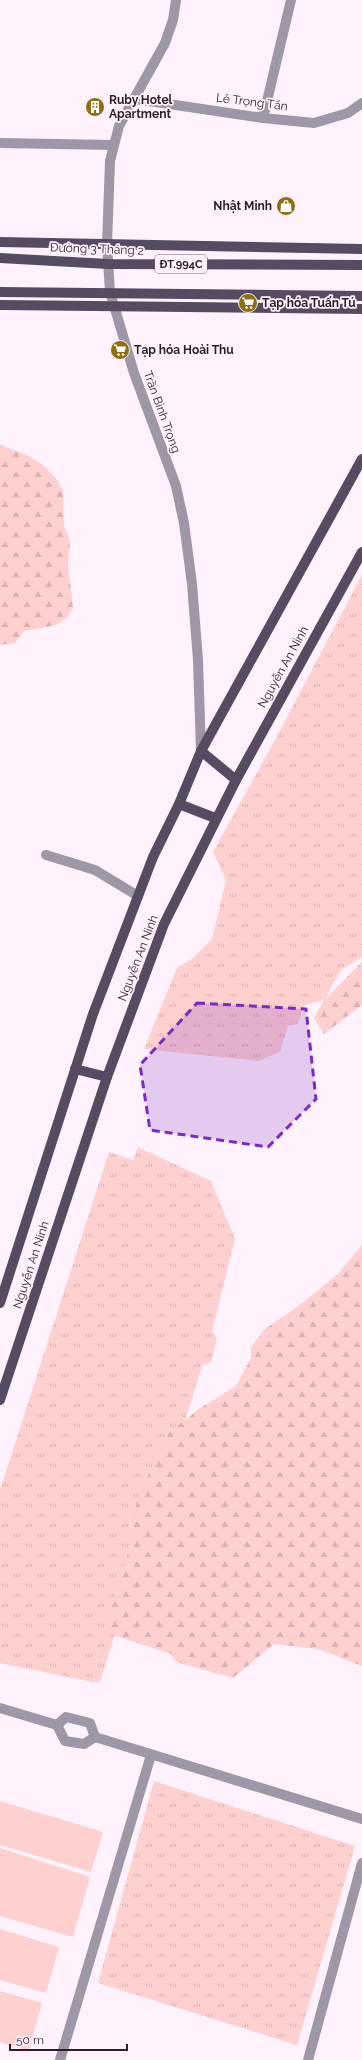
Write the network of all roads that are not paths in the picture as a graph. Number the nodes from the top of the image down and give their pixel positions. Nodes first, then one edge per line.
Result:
1 (176, 0) edge
2 (291, 0) edge
3 (135, 99) junction
4 (362, 103) edge
5 (263, 118) junction
6 (0, 144) edge
7 (114, 145) junction
8 (0, 242) edge
9 (107, 245) junction
10 (362, 249) edge
11 (0, 258) edge
12 (108, 264) junction
13 (362, 265) edge
14 (0, 292) edge
15 (110, 292) junction
16 (362, 296) edge
17 (0, 305) edge
18 (114, 306) junction
19 (362, 309) edge
20 (362, 459) edge
21 (362, 552) edge
22 (201, 751) junction
23 (236, 780) junction
24 (180, 804) junction
25 (215, 818) junction
26 (46, 855) dead end
27 (138, 896) junction
28 (75, 1069) junction
29 (107, 1077) junction
30 (0, 1303) edge
31 (0, 1400) edge
32 (0, 1708) edge
33 (57, 1725) junction
34 (94, 1737) junction
35 (151, 1754) junction
36 (362, 1819) edge
37 (362, 1863) edge
38 (60, 2060) edge
39 (308, 2060) edge

1 - 3 street, Trần Bình Trọng
2 - 5 street
3 - 5 street, Lê Trọng Tấn
3 - 7 street, Trần Bình Trọng
4 - 5 street, Lê Trọng Tấn
6 - 7 street
7 - 9 street, Trần Bình Trọng
8 - 9 main road, Đường 3 Tháng 2 / ĐT.994C
9 - 10 main road, Đường 3 Tháng 2 / ĐT.994C
9 - 12 street, Trần Bình Trọng
11 - 12 main road, Đường 3 Tháng 2 / ĐT.994C
12 - 13 main road, Đường 3 Tháng 2 / ĐT.994C
12 - 15 street, Trần Bình Trọng
14 - 15 main road
15 - 16 main road
15 - 18 street, Trần Bình Trọng
17 - 18 main road
18 - 19 main road
18 - 22 street, Trần Bình Trọng
20 - 22 main road, Nguyễn An Ninh
21 - 23 main road, Nguyễn An Ninh
22 - 23 main road
22 - 24 main road, Nguyễn An Ninh
23 - 25 main road, Nguyễn An Ninh
24 - 25 main road
24 - 27 main road, Nguyễn An Ninh
25 - 29 main road, Nguyễn An Ninh
26 - 27 street
27 - 28 main road, Nguyễn An Ninh
28 - 29 main road
28 - 30 main road, Nguyễn An Ninh
29 - 31 main road, Nguyễn An Ninh
32 - 33 street
33 - 34 street
33 - 34 street
34 - 35 street
35 - 36 street
35 - 38 street
37 - 39 street

